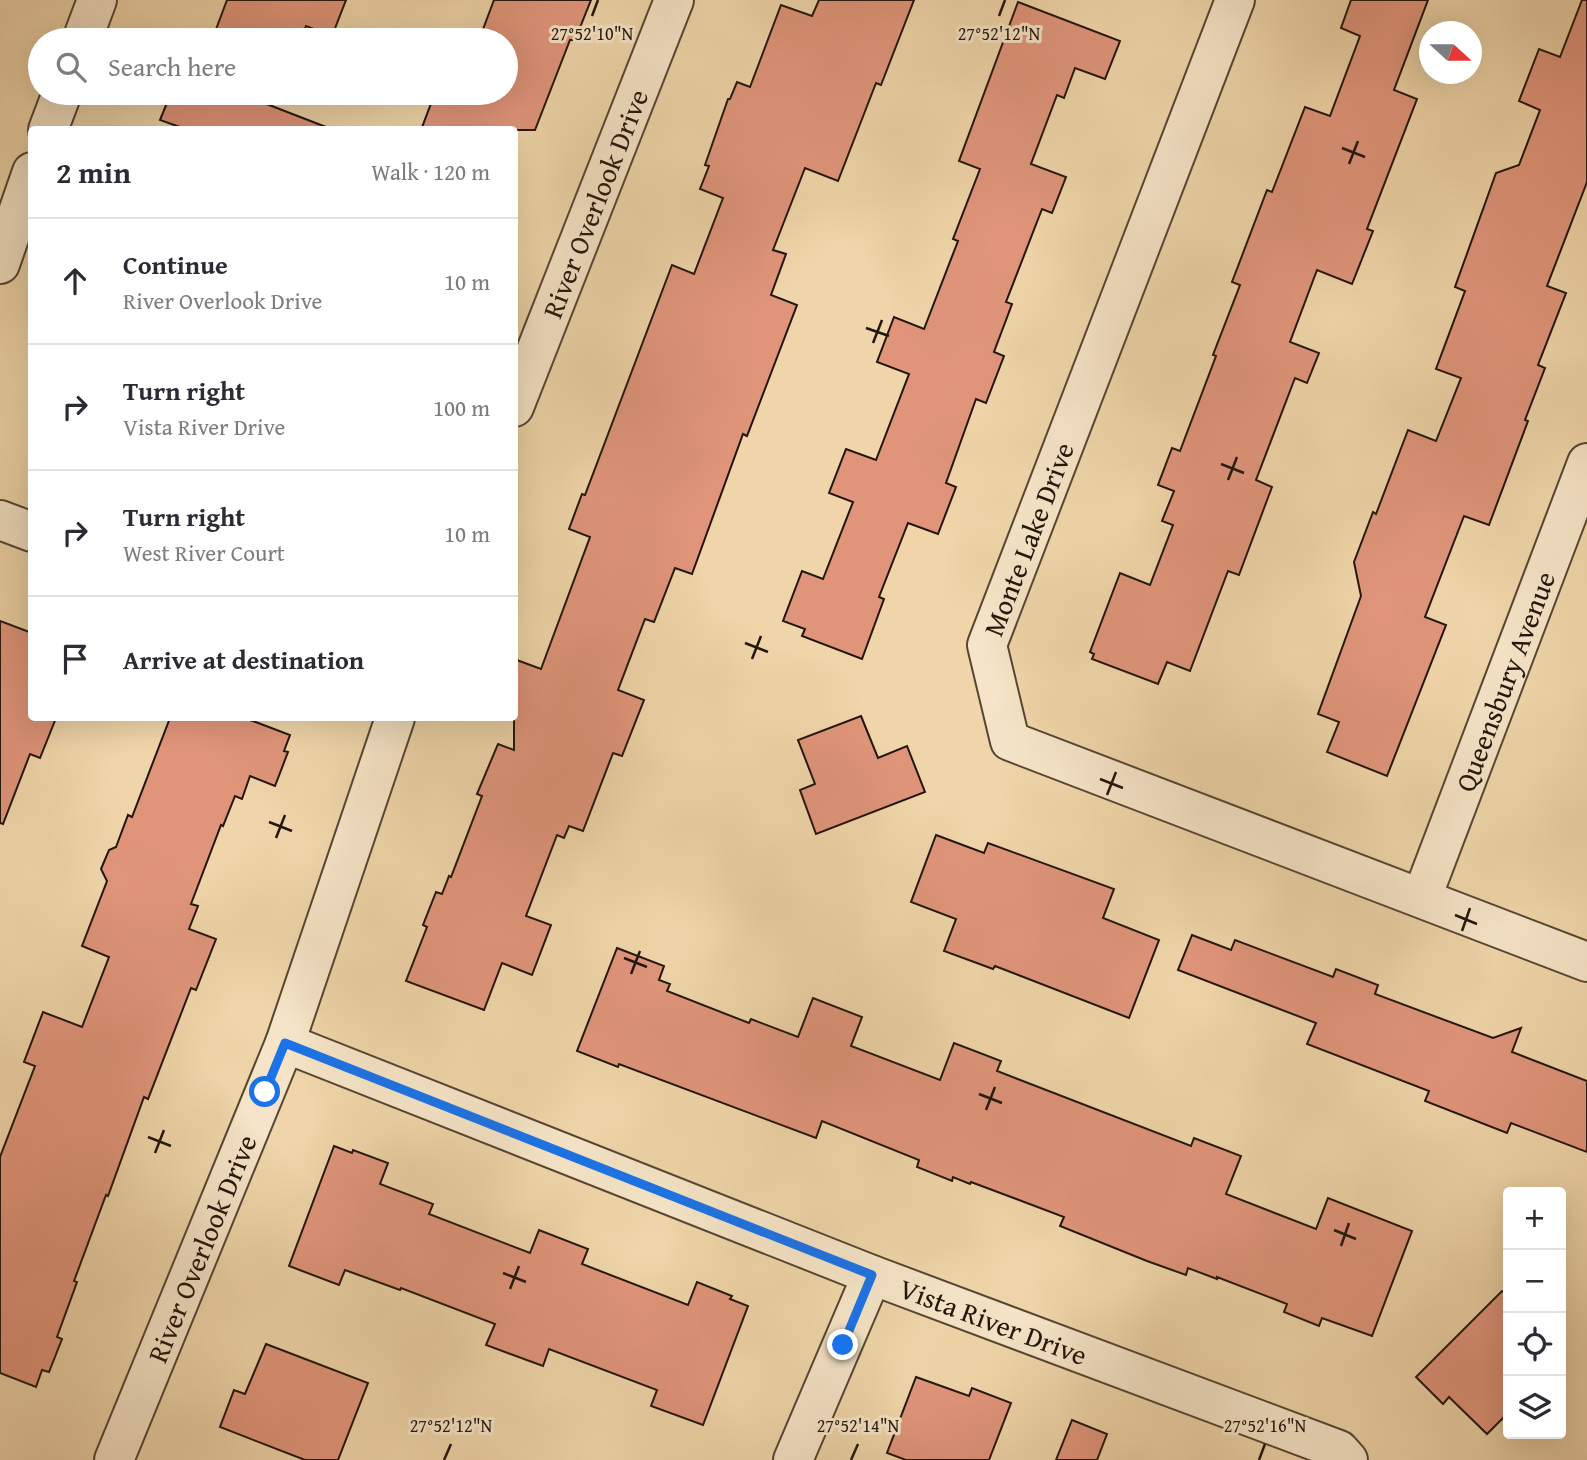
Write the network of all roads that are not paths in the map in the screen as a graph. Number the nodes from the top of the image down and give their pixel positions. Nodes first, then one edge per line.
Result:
1 (97, 0) edge
2 (674, 0) edge
3 (1235, 0) edge
4 (86, 28) edge
5 (57, 105) edge
6 (50, 126) edge
7 (18, 186) edge
8 (0, 264) edge
9 (518, 397) edge
10 (1587, 463) edge
11 (0, 520) edge
12 (28, 530) edge
13 (394, 721) edge
14 (1422, 898) junction
15 (1587, 962) edge
16 (285, 1043) junction
17 (872, 1275) junction
18 (114, 1460) edge
19 (793, 1460) edge
20 (1348, 1460) edge

1 - 4 street
2 - 9 street, River Overlook Drive
3 - 14 street, Monte Lake Drive
5 - 6 street
7 - 8 street
10 - 14 street, Queensbury Avenue
11 - 12 street
13 - 16 street, River Overlook Drive
14 - 15 street, Monte Lake Drive
16 - 17 street, Vista River Drive
16 - 18 street, River Overlook Drive
17 - 19 street
17 - 20 street, Vista River Drive

